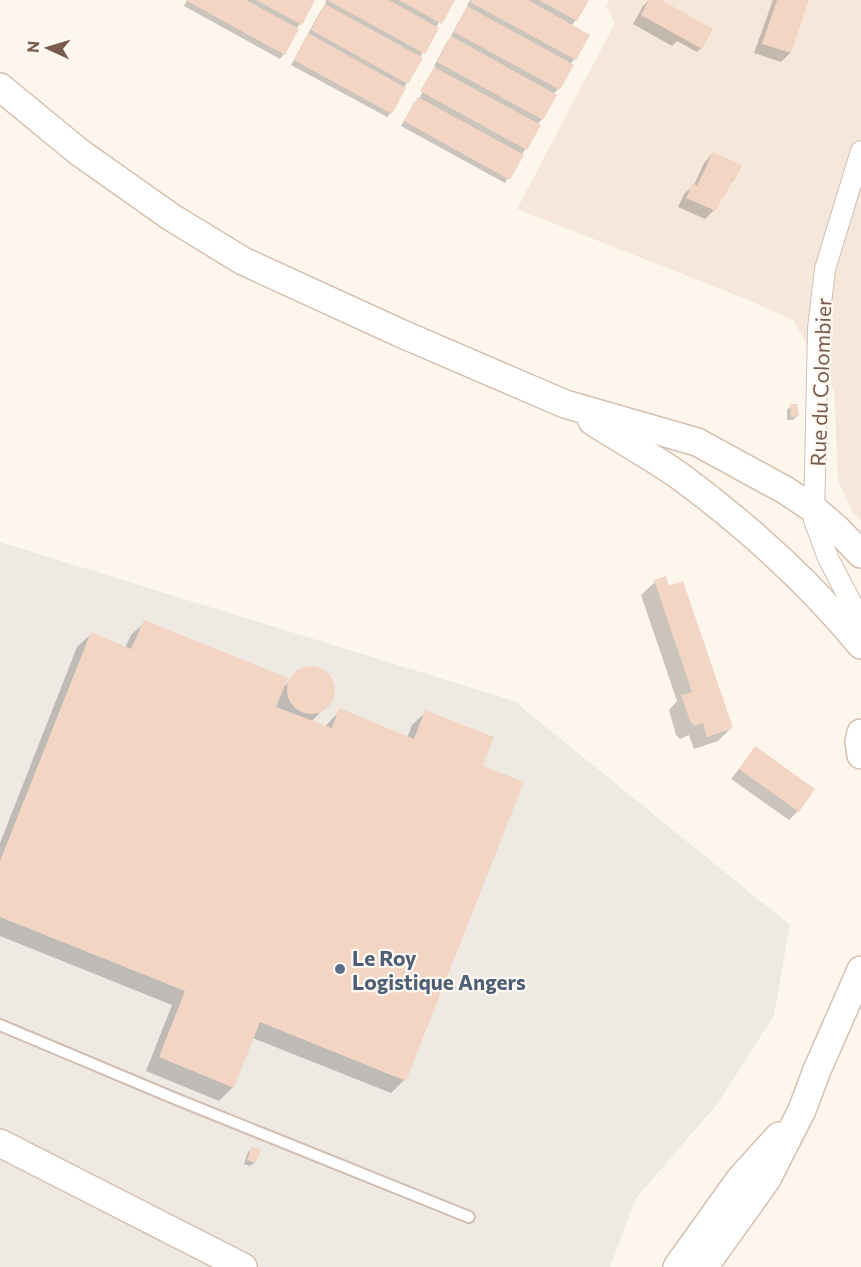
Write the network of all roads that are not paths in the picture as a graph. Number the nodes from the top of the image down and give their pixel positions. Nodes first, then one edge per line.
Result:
1 (0, 87) edge
2 (861, 151) edge
3 (565, 404) junction
4 (814, 510) junction
5 (861, 554) edge
6 (861, 638) edge
7 (861, 645) edge
8 (861, 733) edge
9 (861, 755) edge
10 (861, 970) edge
11 (0, 1025) edge
12 (801, 1110) junction
13 (0, 1143) edge
14 (469, 1217) dead end
15 (243, 1267) edge
16 (677, 1267) edge
17 (704, 1267) edge

1 - 3 street
2 - 4 street, Rue du Colombier
3 - 4 street
3 - 7 street
4 - 5 street
4 - 6 street, Rue du Colombier
8 - 9 street
10 - 12 street
11 - 14 lane
12 - 16 street
12 - 17 street
13 - 15 street

